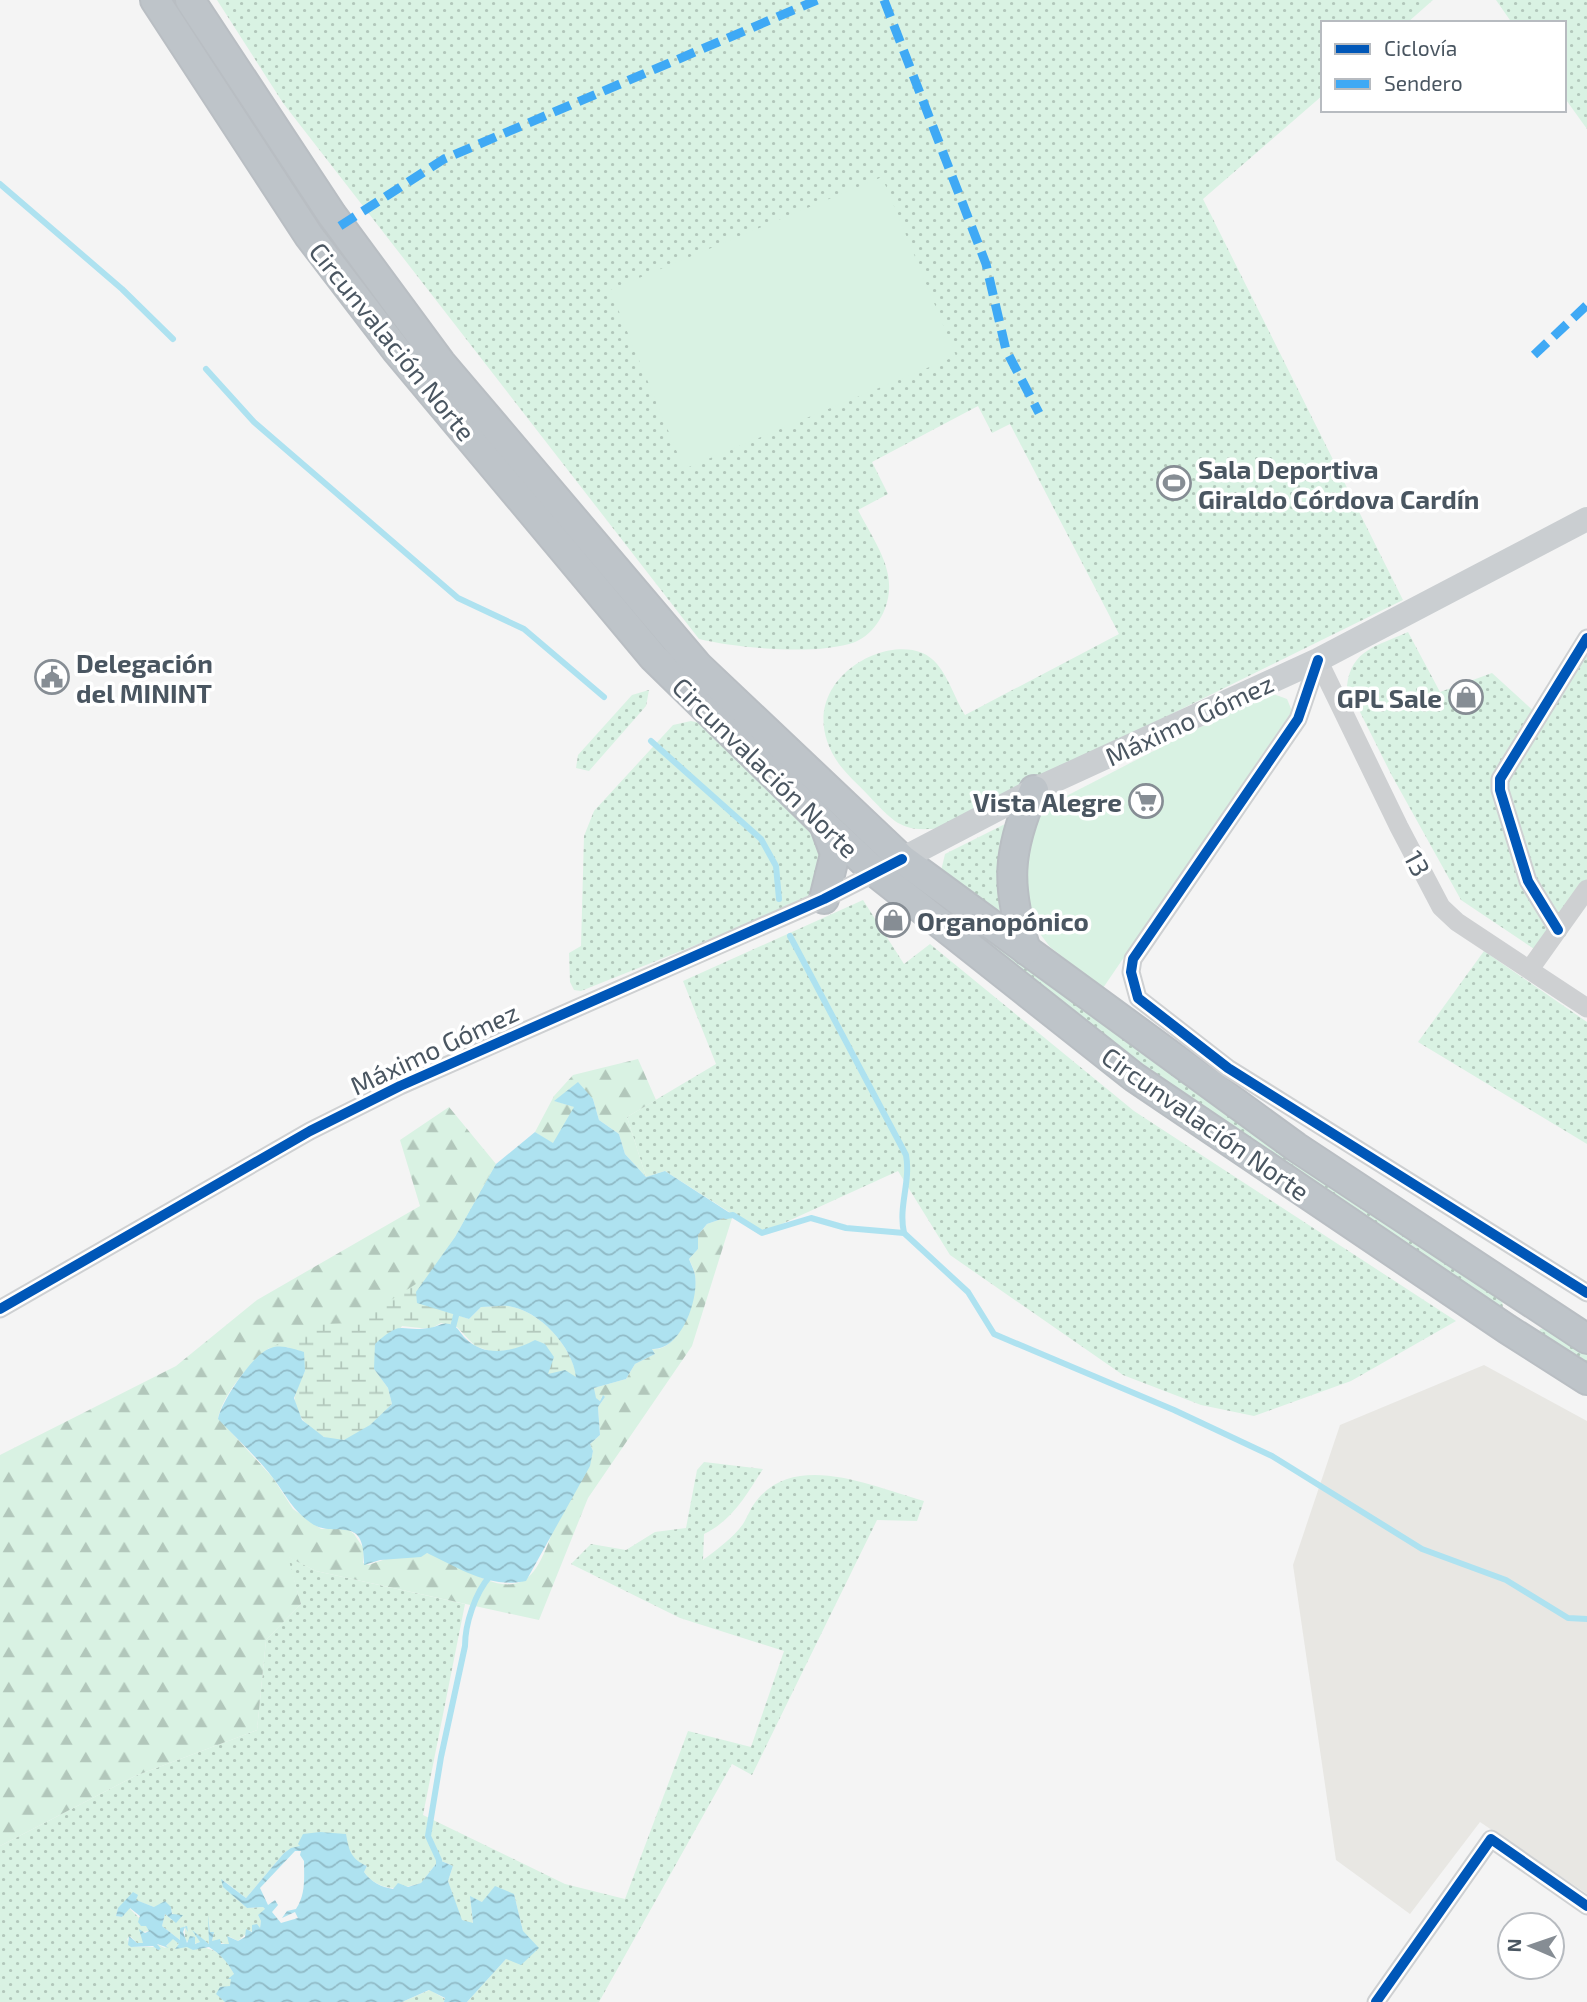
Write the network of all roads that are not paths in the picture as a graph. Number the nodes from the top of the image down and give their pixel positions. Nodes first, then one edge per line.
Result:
1 (155, 0) edge
2 (190, 0) edge
3 (332, 215) junction
4 (309, 236) junction
5 (1587, 519) edge
6 (1587, 638) edge
7 (662, 647) junction
8 (1318, 660) junction
9 (690, 676) junction
10 (1034, 790) junction
11 (824, 824) junction
12 (902, 859) junction
13 (875, 872) junction
14 (1587, 890) edge
15 (824, 899) junction
16 (1558, 930) junction
17 (1026, 950) junction
18 (1530, 969) junction
19 (1587, 1008) edge
20 (1587, 1293) edge
21 (1525, 1299) junction
22 (0, 1308) edge
23 (1507, 1329) junction
24 (1587, 1339) edge
25 (1587, 1380) edge
26 (1587, 1906) edge
27 (1376, 2002) edge

1 - 4 highway, Circunvalación Norte
2 - 3 highway, Circunvalación Norte
3 - 4 highway
3 - 7 highway, Circunvalación Norte
4 - 7 highway, Circunvalación Norte
5 - 8 main road, Máximo Gómez
6 - 16 street
7 - 9 highway, Circunvalación Norte
8 - 10 main road, Máximo Gómez
8 - 18 street, 13
8 - 20 street
9 - 11 highway, Circunvalación Norte
9 - 12 highway, Circunvalación Norte
10 - 12 main road, Máximo Gómez
10 - 17 highway
11 - 13 highway, Circunvalación Norte
11 - 15 highway
12 - 13 street, Máximo Gómez
12 - 17 highway, Circunvalación Norte
13 - 15 street, Máximo Gómez
13 - 23 highway, Circunvalación Norte
14 - 16 street
15 - 22 street, Máximo Gómez
16 - 18 street
17 - 21 highway, Circunvalación Norte
18 - 19 street, 13
21 - 23 highway
21 - 24 highway, Circunvalación Norte
23 - 25 highway, Circunvalación Norte
26 - 27 street

